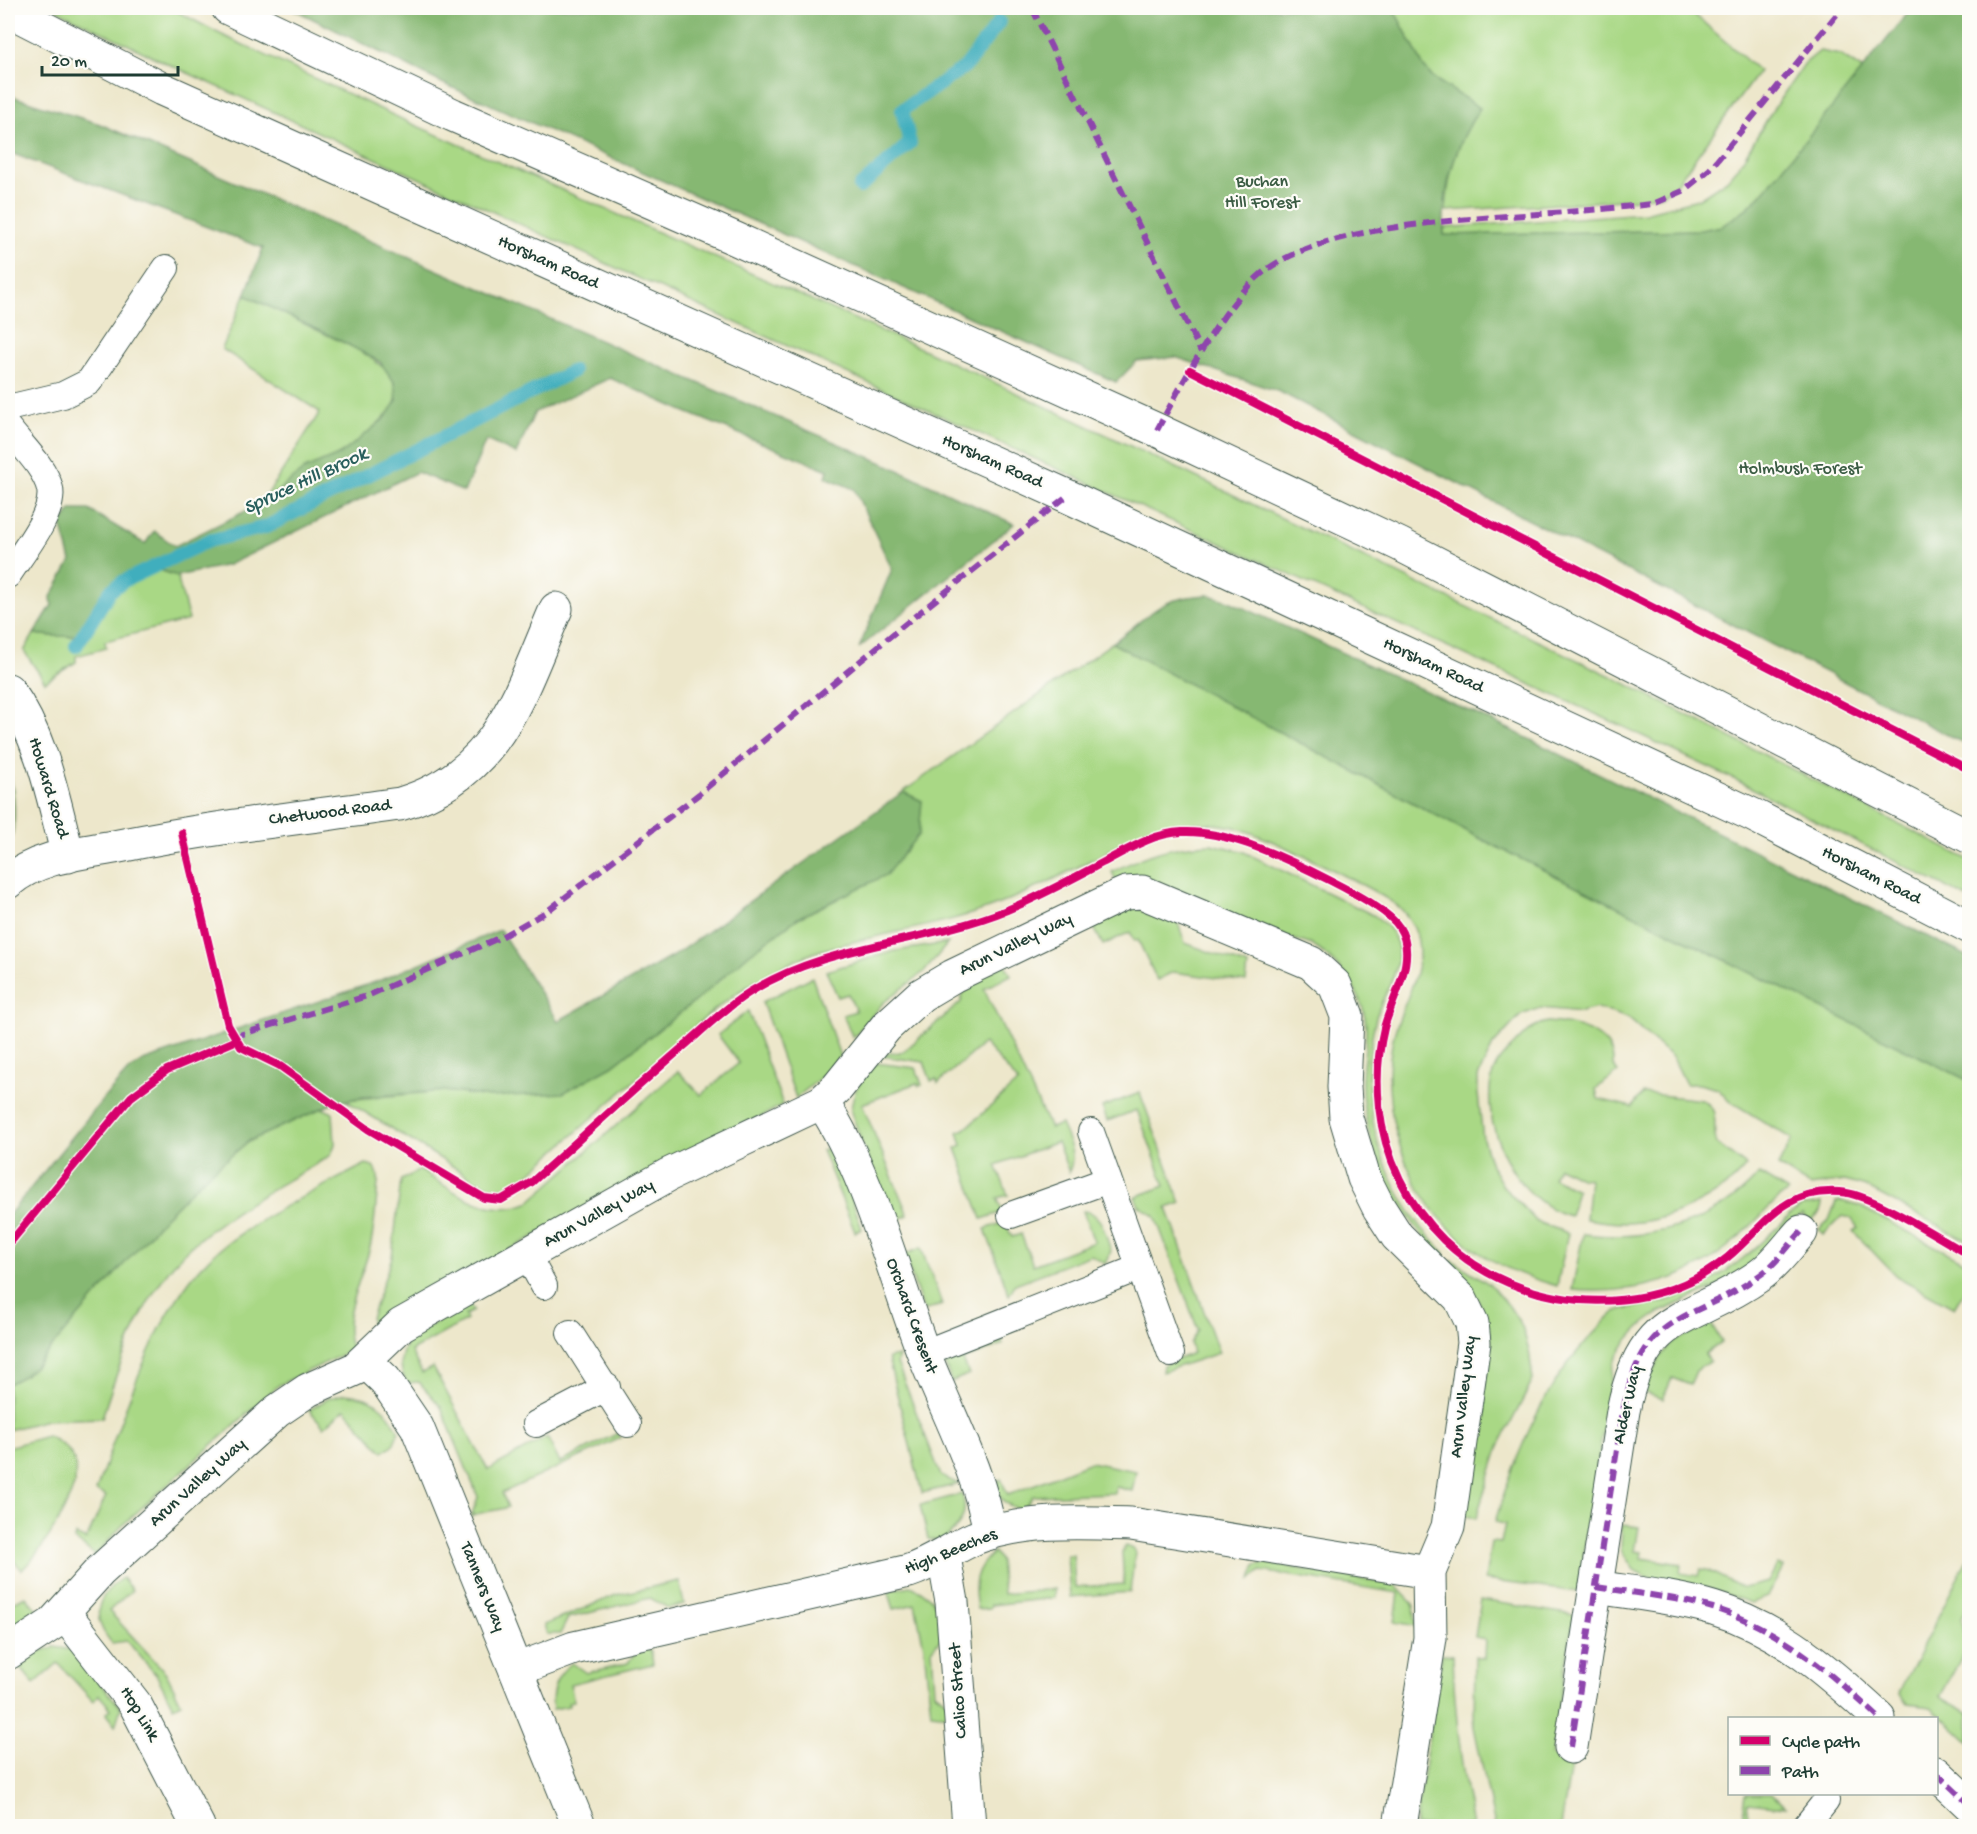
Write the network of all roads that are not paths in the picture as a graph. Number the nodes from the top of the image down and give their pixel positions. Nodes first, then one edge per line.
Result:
1 (228, 8) edge
2 (8, 10) edge
3 (166, 268) dead end
4 (8, 408) edge
5 (8, 428) edge
6 (8, 575) edge
7 (556, 609) dead end
8 (8, 690) edge
9 (1970, 837) edge
10 (68, 856) junction
11 (8, 882) edge
12 (1970, 927) edge
13 (822, 1102) junction
14 (1091, 1132) dead end
15 (1108, 1180) junction
16 (1011, 1215) dead end
17 (1801, 1232) dead end
18 (526, 1255) junction
19 (1138, 1268) junction
20 (544, 1286) dead end
21 (570, 1333) dead end
22 (924, 1353) junction
23 (1171, 1354) dead end
24 (364, 1361) junction
25 (607, 1388) junction
26 (628, 1424) dead end
27 (536, 1425) dead end
28 (990, 1533) junction
29 (944, 1557) junction
30 (1429, 1572) junction
31 (1596, 1587) junction
32 (64, 1613) junction
33 (8, 1653) edge
34 (516, 1670) junction
35 (1877, 1717) edge
36 (1571, 1748) dead end
37 (1938, 1775) edge
38 (1826, 1801) dead end
39 (1970, 1805) edge
40 (198, 1827) edge
41 (579, 1827) edge
42 (969, 1827) edge
43 (1400, 1827) edge
44 (1806, 1827) edge

1 - 9 main road
2 - 12 main road, Horsham Road
3 - 4 lane
5 - 6 lane
7 - 10 main road, Chetwood Road
8 - 10 main road, Howard Road
10 - 11 main road, Chetwood Road
13 - 18 main road, Arun Valley Way
13 - 22 main road, Orchard Cresent
13 - 30 main road, Arun Valley Way
14 - 15 lane
15 - 16 lane
15 - 19 lane
17 - 31 main road, Alder Way
18 - 20 lane
18 - 24 main road, Arun Valley Way
19 - 22 lane
19 - 23 lane
21 - 25 lane
22 - 28 main road, Orchard Cresent
24 - 32 main road, Arun Valley Way
24 - 34 main road, Tanners Way
25 - 26 lane
25 - 27 lane
28 - 29 main road, High Beeches
28 - 30 main road, High Beeches
29 - 34 main road, High Beeches
29 - 42 main road, Calico Street
30 - 43 main road, Arun Valley Way
31 - 35 main road
31 - 36 main road, Alder Way
32 - 33 main road, Arun Valley Way
32 - 40 main road, Hop Link
34 - 41 main road, Tanners Way
37 - 39 main road
38 - 44 lane

